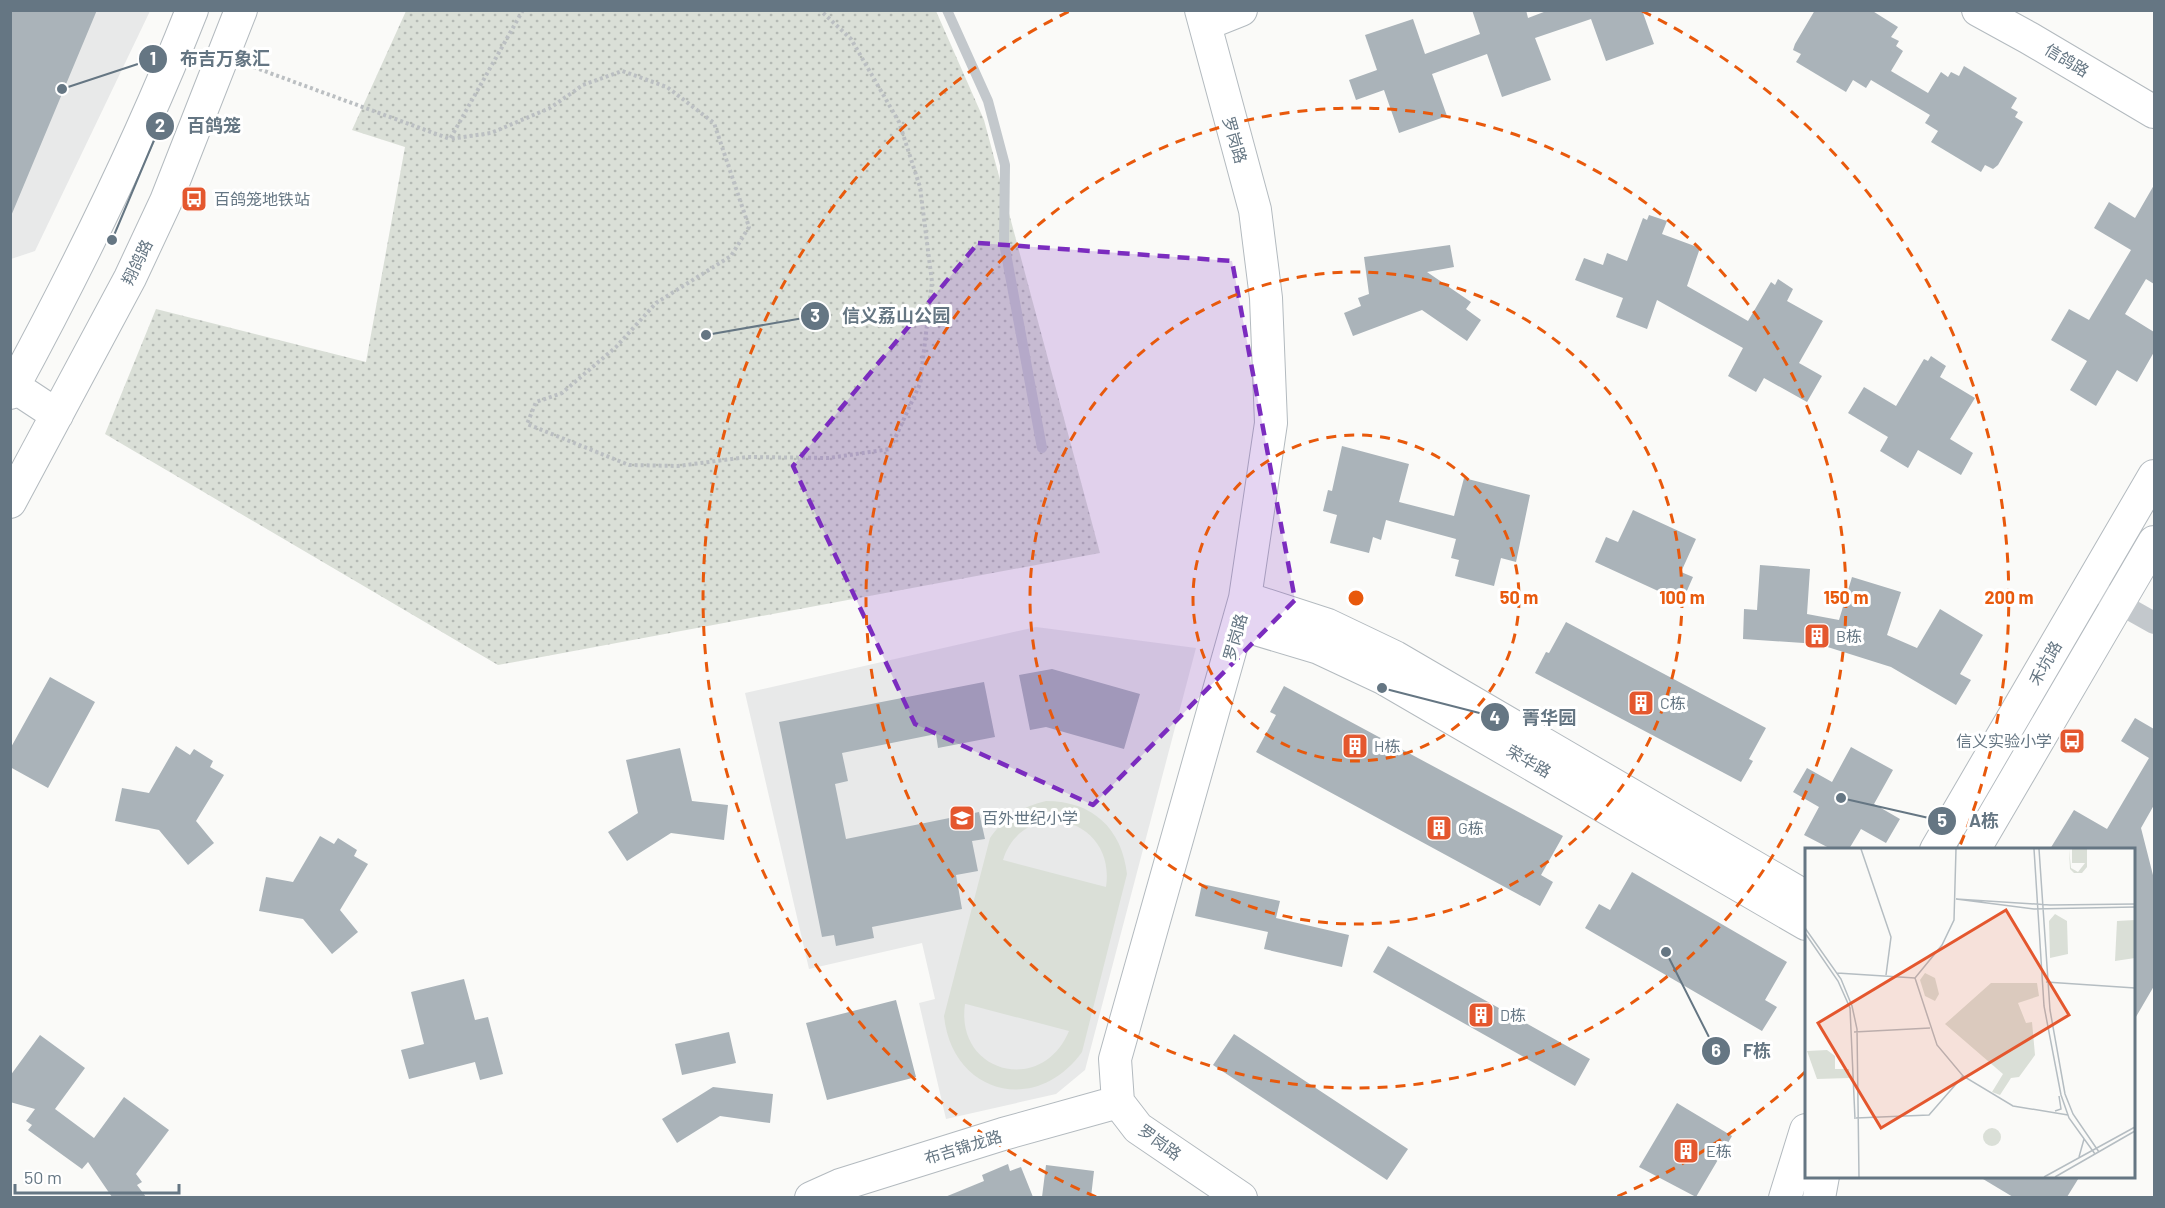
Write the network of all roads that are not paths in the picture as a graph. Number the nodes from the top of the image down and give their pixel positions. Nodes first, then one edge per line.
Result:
1 (192, 10) edge
2 (241, 10) edge
3 (947, 10) edge
4 (1242, 10) edge
5 (1978, 10) edge
6 (1203, 17) edge
7 (2154, 112) edge
8 (12, 388) edge
9 (57, 415) junction
10 (1042, 448) dead end
11 (2154, 476) edge
12 (10, 502) edge
13 (2154, 542) edge
14 (2090, 586) junction
15 (2120, 603) junction
16 (1242, 611) junction
17 (2154, 623) edge
18 (1937, 848) edge
19 (1975, 848) edge
20 (1805, 896) edge
21 (1805, 923) edge
22 (1119, 1102) junction
23 (1805, 1133) edge
24 (1823, 1178) edge
25 (811, 1197) edge
26 (1241, 1197) edge
27 (1785, 1197) edge
28 (1819, 1197) edge

1 - 8 street
2 - 9 street, 翔鸽路
3 - 10 lane
4 - 6 street
5 - 7 street, 信鸽路
6 - 16 street, 罗岗路
8 - 9 street
9 - 12 street, 翔鸽路
11 - 14 street, 禾坑路
13 - 15 street, 禾坑路
14 - 15 street
14 - 18 street, 禾坑路
15 - 17 street
15 - 19 street, 禾坑路
16 - 20 street, 荣华路
16 - 21 street, 荣华路
16 - 22 street, 罗岗路
22 - 25 street, 布吉锦龙路
22 - 26 street, 罗岗路
23 - 27 street
24 - 28 street

